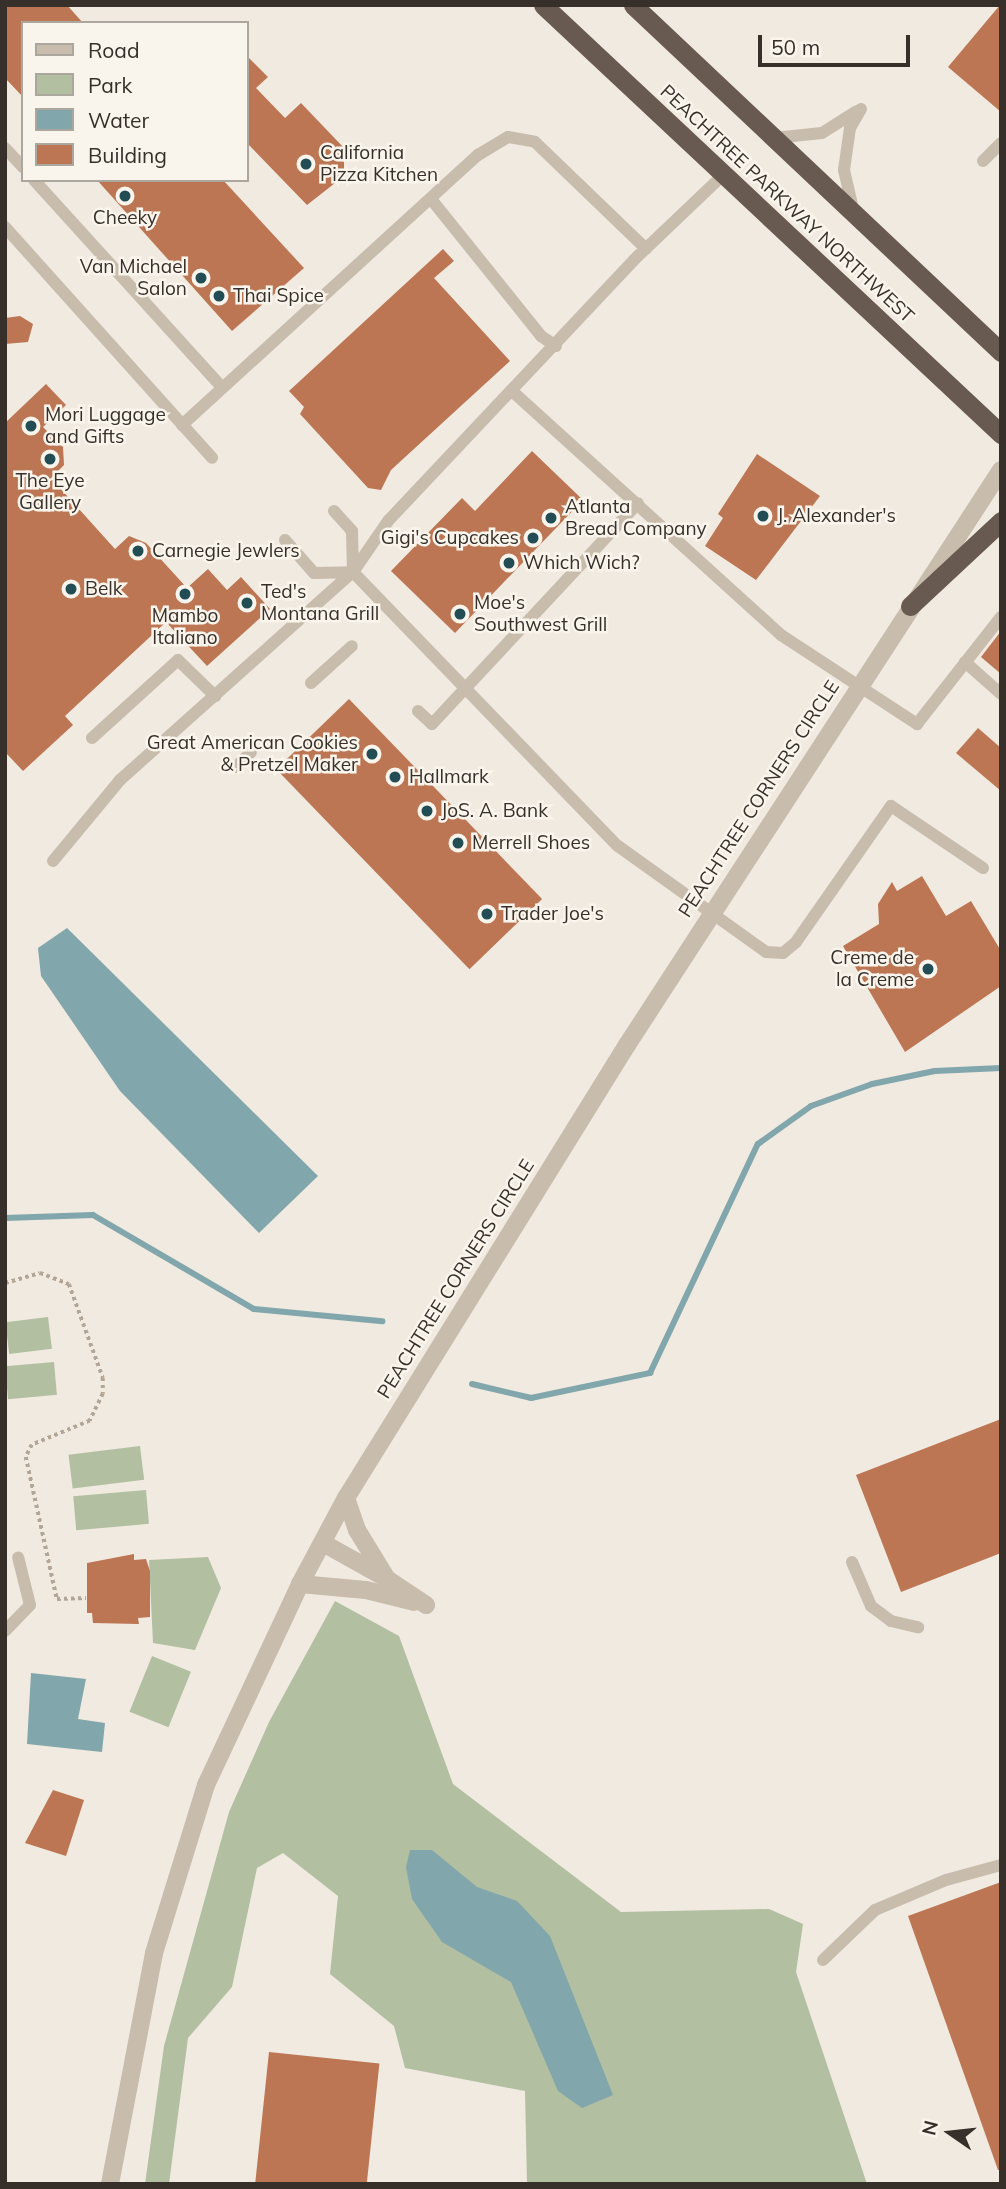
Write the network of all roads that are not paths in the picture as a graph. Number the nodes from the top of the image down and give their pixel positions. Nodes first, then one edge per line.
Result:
1 (543, 5) edge
2 (633, 5) edge
3 (772, 138) junction
4 (1001, 143) edge
5 (5, 148) edge
6 (983, 161) dead end
7 (21, 165) edge
8 (722, 176) junction
9 (36, 182) edge
10 (431, 199) junction
11 (856, 219) junction
12 (5, 227) edge
13 (646, 249) junction
14 (556, 346) junction
15 (1001, 352) edge
16 (222, 387) junction
17 (513, 391) junction
18 (182, 425) junction
19 (1001, 434) edge
20 (212, 458) dead end
21 (1001, 470) edge
22 (638, 503) junction
23 (334, 511) dead end
24 (1001, 521) edge
25 (285, 540) dead end
26 (353, 572) junction
27 (910, 607) junction
28 (1001, 617) edge
29 (352, 646) dead end
30 (965, 662) junction
31 (311, 683) dead end
32 (857, 686) junction
33 (466, 687) junction
34 (1001, 694) edge
35 (215, 696) junction
36 (418, 711) dead end
37 (92, 738) dead end
38 (251, 752) dead end
39 (236, 766) dead end
40 (53, 860) dead end
41 (982, 868) dead end
42 (709, 915) junction
43 (346, 1498) junction
44 (323, 1543) junction
45 (19, 1557) dead end
46 (852, 1562) dead end
47 (387, 1579) junction
48 (300, 1584) junction
49 (918, 1627) dead end
50 (5, 1630) edge
51 (1001, 1866) edge
52 (823, 1960) dead end
53 (110, 2184) edge

1 - 8 highway, PEACHTREE PARKWAY NORTHWEST
2 - 3 highway, PEACHTREE PARKWAY NORTHWEST
3 - 11 highway, PEACHTREE PARKWAY NORTHWEST
3 - 11 lane
4 - 6 lane
5 - 7 lane
8 - 13 lane
8 - 19 highway, PEACHTREE PARKWAY NORTHWEST
9 - 16 lane
10 - 13 lane
10 - 14 lane
10 - 16 lane
11 - 15 highway, PEACHTREE PARKWAY NORTHWEST
12 - 18 lane
13 - 14 lane
14 - 17 lane
16 - 18 lane
17 - 22 lane
17 - 26 lane
18 - 20 lane
21 - 27 street, PEACHTREE CORNERS CIRCLE
22 - 32 lane
22 - 33 lane
23 - 26 lane
24 - 27 highway
25 - 26 lane
26 - 33 lane
26 - 35 lane
27 - 32 street, PEACHTREE CORNERS CIRCLE
28 - 30 lane
29 - 31 lane
30 - 32 lane
30 - 34 lane
32 - 42 street, PEACHTREE CORNERS CIRCLE
33 - 36 lane
33 - 42 lane
35 - 37 lane
35 - 40 lane
38 - 39 lane
41 - 42 lane
42 - 43 street, PEACHTREE CORNERS CIRCLE
43 - 44 street, PEACHTREE CORNERS CIRCLE
43 - 47 street
44 - 47 street
44 - 48 street, PEACHTREE CORNERS CIRCLE
45 - 50 lane
46 - 49 lane
47 - 48 street
48 - 53 street, PEACHTREE CORNERS CIRCLE
51 - 52 lane

